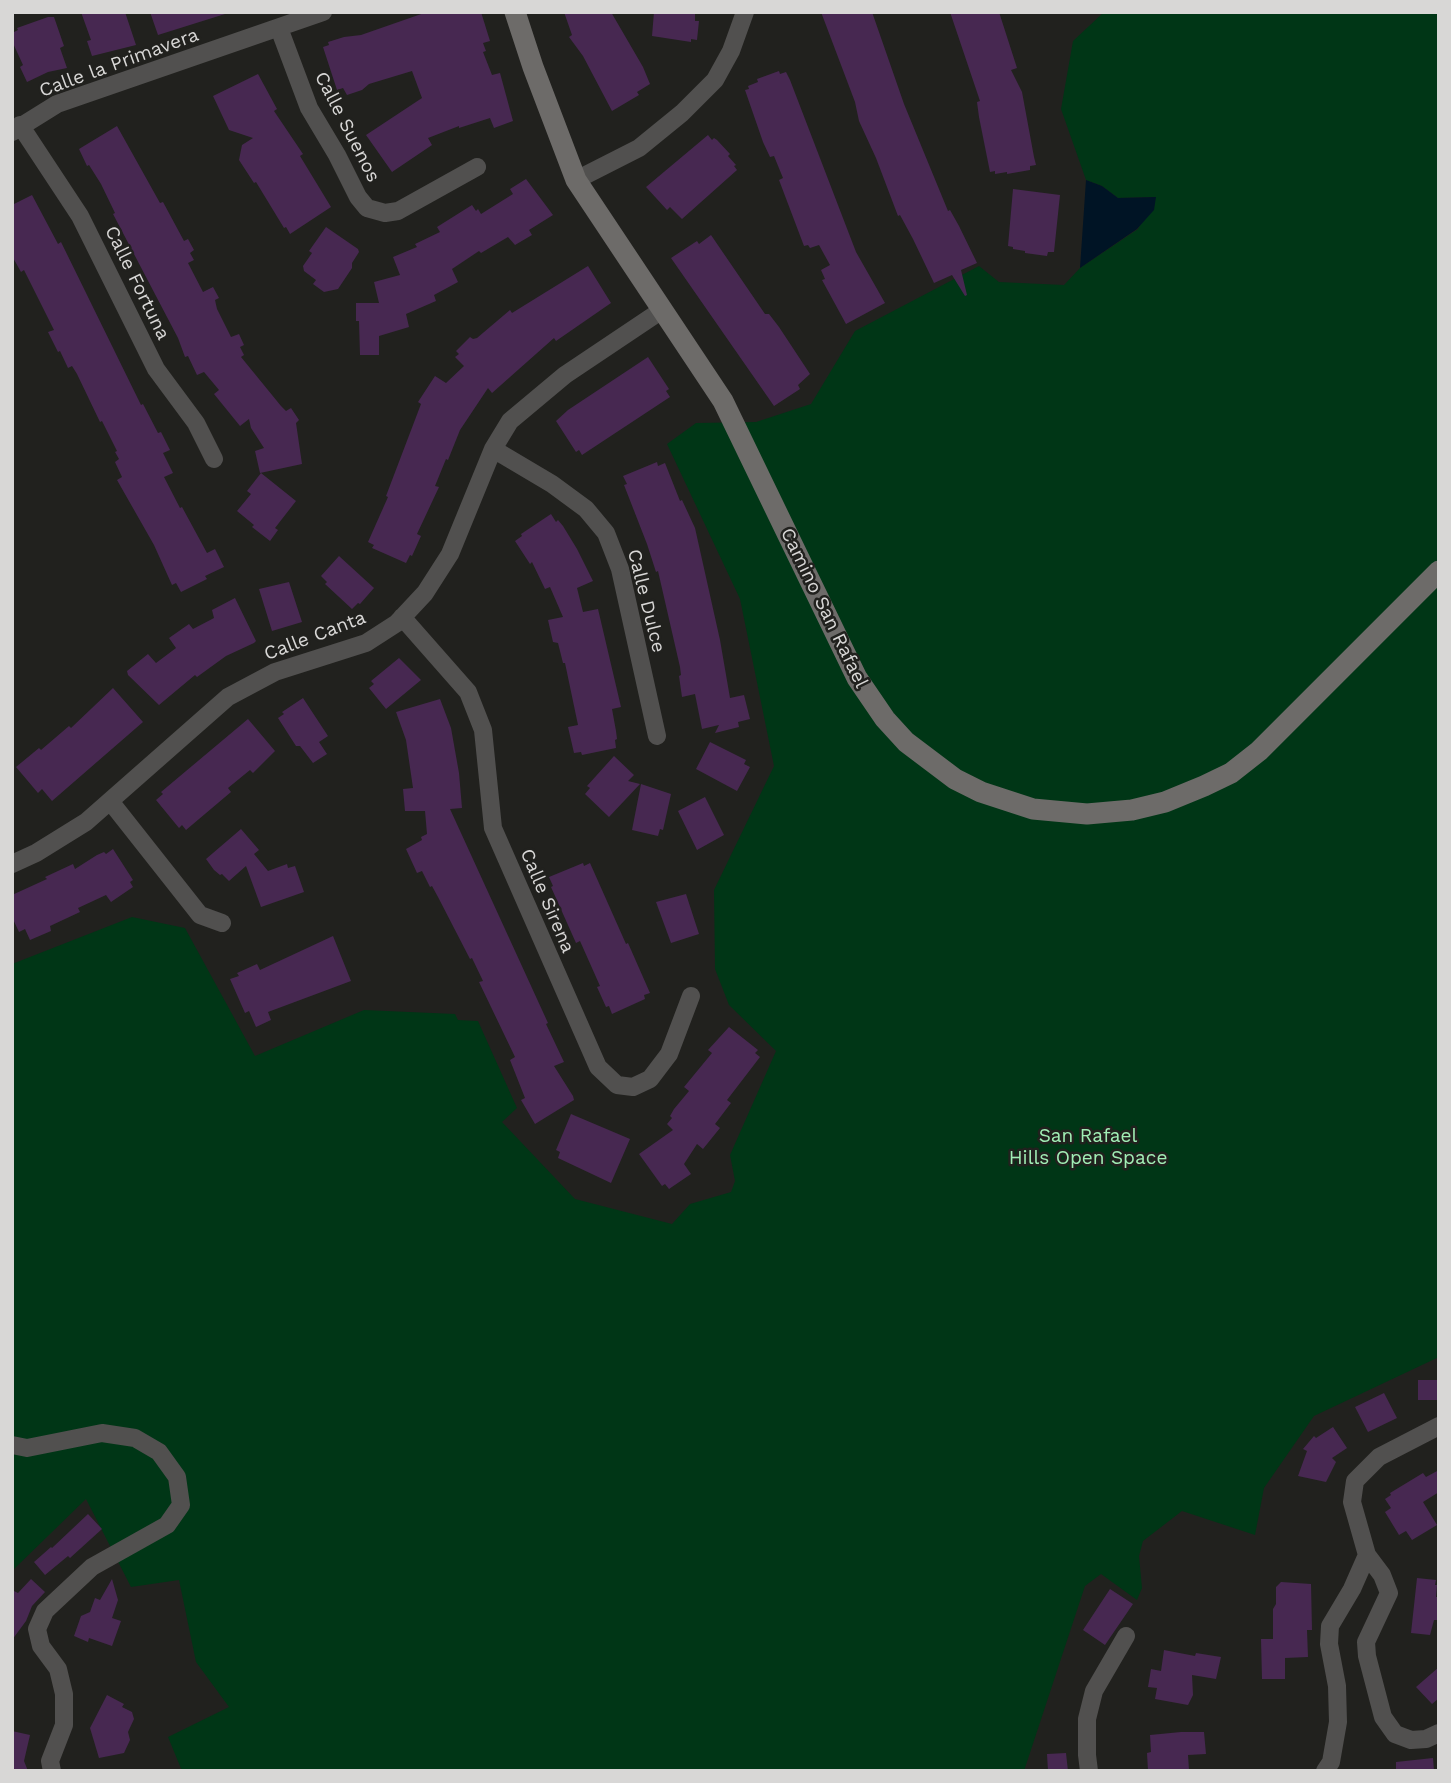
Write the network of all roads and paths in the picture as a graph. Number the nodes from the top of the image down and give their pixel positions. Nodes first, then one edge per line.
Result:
1 (323, 12) edge
2 (515, 12) edge
3 (745, 12) edge
4 (279, 28) junction
5 (16, 129) edge
6 (477, 167) dead end
7 (576, 180) junction
8 (662, 310) junction
9 (493, 449) junction
10 (214, 459) dead end
11 (1439, 570) edge
12 (402, 617) junction
13 (657, 736) dead end
14 (110, 801) junction
15 (12, 864) edge
16 (222, 923) dead end
17 (691, 996) dead end
18 (1439, 1426) edge
19 (12, 1446) edge
20 (1367, 1555) junction
21 (1126, 1636) dead end
22 (1439, 1733) edge
23 (52, 1771) edge
24 (1089, 1771) edge
25 (1325, 1771) edge

1 - 4 street, Calle la Primavera
2 - 7 street, Camino San Rafael
3 - 7 street
4 - 5 street, Calle la Primavera
4 - 6 street, Calle Suenos
5 - 10 street, Calle Fortuna
7 - 8 street, Camino San Rafael
8 - 9 street, Calle Canta
8 - 11 street, Camino San Rafael
9 - 12 street, Calle Canta
9 - 13 street, Calle Dulce
12 - 14 street, Calle Canta
12 - 17 street, Calle Sirena
14 - 15 street, Calle Canta
14 - 16 street
18 - 20 street
19 - 23 street
20 - 22 street
20 - 25 street
21 - 24 street

